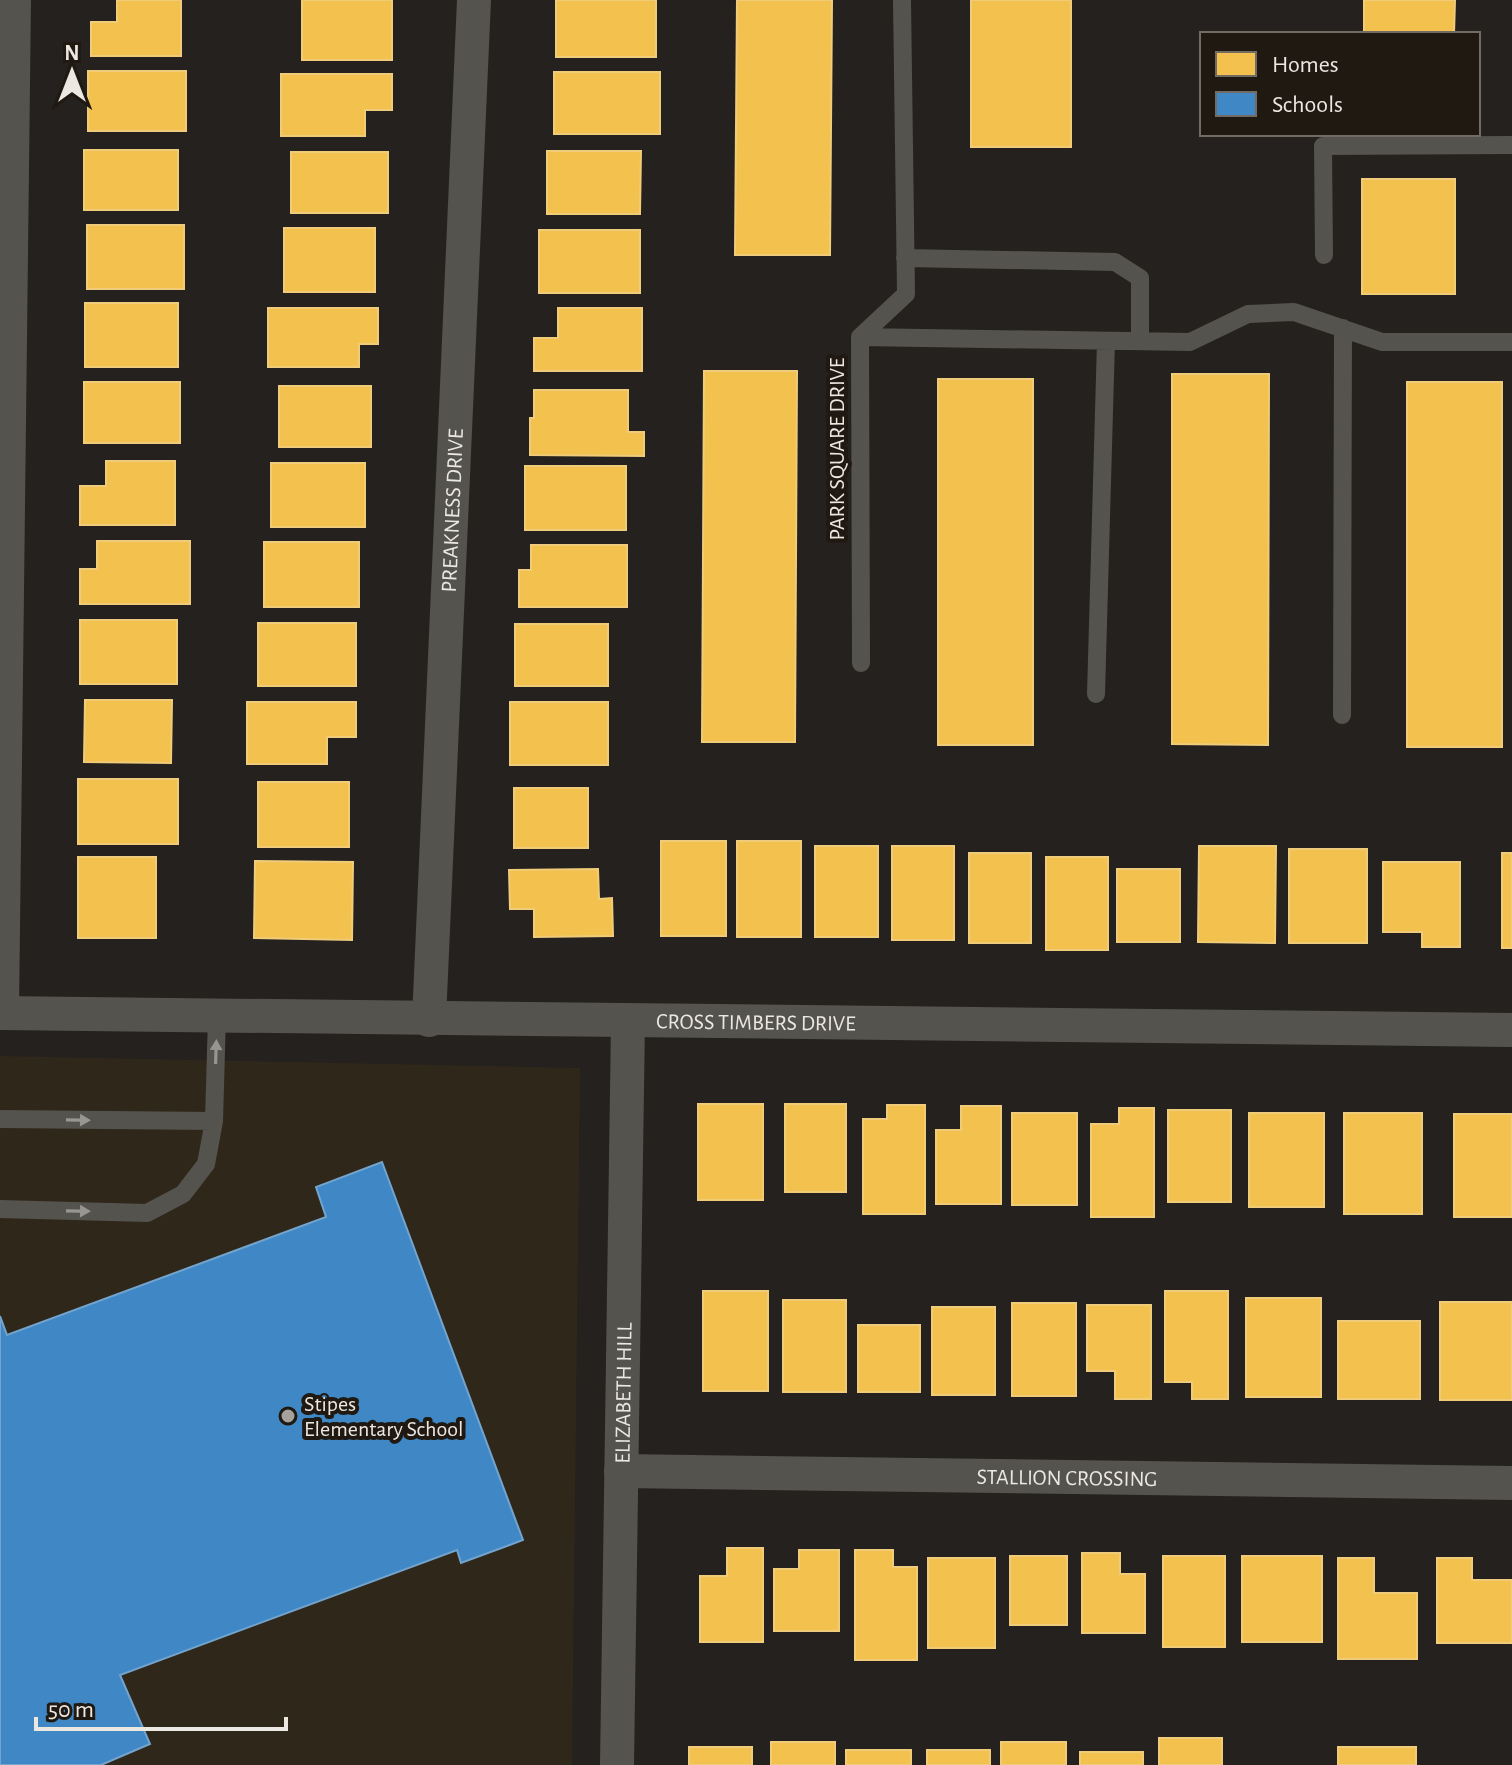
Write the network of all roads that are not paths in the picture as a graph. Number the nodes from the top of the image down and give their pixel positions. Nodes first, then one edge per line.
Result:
1 (14, 0) edge
2 (474, 0) edge
3 (902, 0) edge
4 (1512, 145) edge
5 (1324, 255) dead end
6 (905, 258) junction
7 (1343, 328) junction
8 (860, 337) junction
9 (1106, 341) junction
10 (1140, 341) junction
11 (1512, 342) edge
12 (861, 663) dead end
13 (1096, 694) dead end
14 (1342, 715) dead end
15 (1, 1013) edge
16 (217, 1016) junction
17 (429, 1020) junction
18 (628, 1022) junction
19 (1512, 1030) edge
20 (0, 1119) edge
21 (214, 1121) junction
22 (0, 1209) edge
23 (621, 1471) junction
24 (1512, 1483) edge
25 (617, 1765) edge

1 - 15 street
2 - 17 street, PREAKNESS DRIVE
3 - 6 lane
4 - 5 lane
6 - 8 lane
6 - 10 lane
7 - 10 lane, PARK SQUARE DRIVE
7 - 11 lane, PARK SQUARE DRIVE
7 - 14 lane
8 - 9 lane, PARK SQUARE DRIVE
8 - 12 lane, PARK SQUARE DRIVE
9 - 10 lane, PARK SQUARE DRIVE
9 - 13 lane
15 - 16 street, CROSS TIMBERS DRIVE
16 - 17 street, CROSS TIMBERS DRIVE
21 -> 16 lane
17 - 18 street, CROSS TIMBERS DRIVE
18 - 19 street, CROSS TIMBERS DRIVE
18 - 23 street, ELIZABETH HILL
20 -> 21 lane
22 -> 21 lane
23 - 24 street, STALLION CROSSING
23 - 25 street, ELIZABETH HILL

